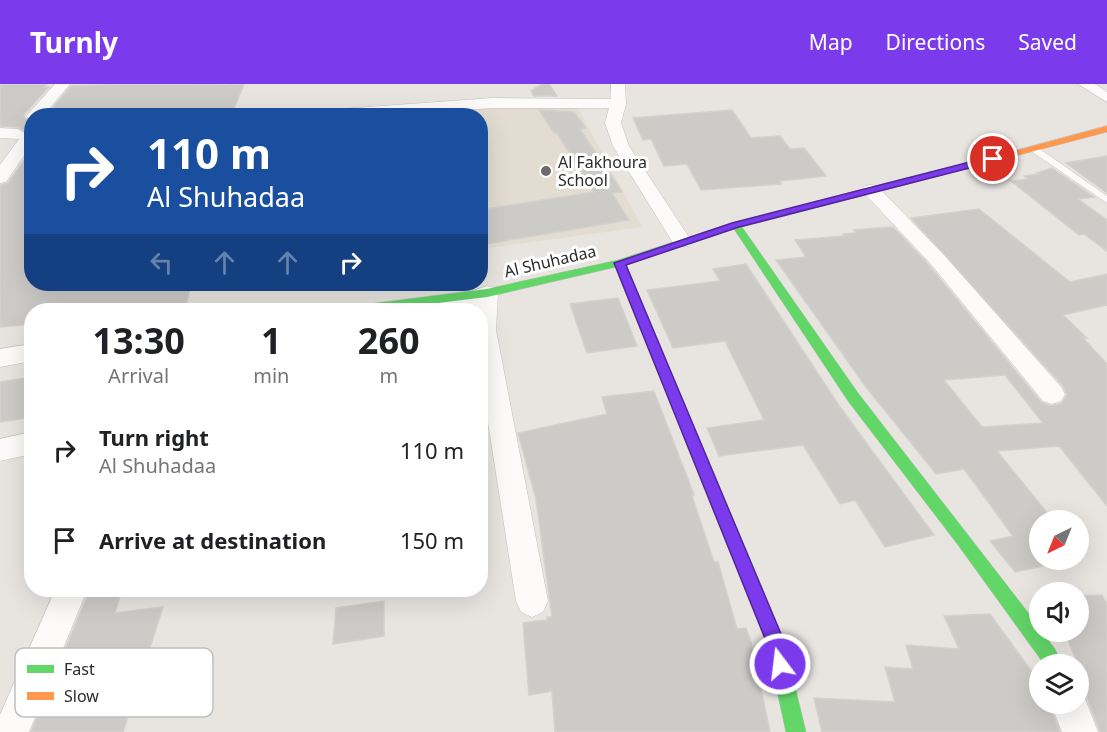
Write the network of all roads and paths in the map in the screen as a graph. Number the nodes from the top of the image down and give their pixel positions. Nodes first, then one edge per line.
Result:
1 (63, 84) edge
2 (75, 84) edge
3 (618, 84) edge
4 (1085, 84) edge
5 (1107, 98) edge
6 (618, 104) junction
7 (41, 108) edge
8 (424, 108) edge
9 (1107, 129) edge
10 (0, 133) edge
11 (24, 136) edge
12 (24, 138) edge
13 (1034, 149) junction
14 (0, 178) edge
15 (871, 190) junction
16 (1107, 200) edge
17 (736, 225) junction
18 (682, 242) junction
19 (620, 263) junction
20 (487, 293) junction
21 (408, 303) edge
22 (460, 303) edge
23 (486, 303) edge
24 (488, 347) edge
25 (24, 354) edge
26 (0, 358) edge
27 (1052, 394) dead end
28 (24, 445) edge
29 (0, 450) edge
30 (68, 597) edge
31 (532, 601) dead end
32 (46, 648) edge
33 (1048, 654) edge
34 (1073, 714) edge
35 (16, 717) edge
36 (10, 732) edge
37 (796, 732) edge
38 (1080, 732) edge

1 - 2 street
1 - 7 street
3 - 6 street
4 - 5 street
6 - 8 street
6 - 18 street
9 - 13 street, Al Shuhadaa
10 - 11 street
12 - 14 street
13 - 15 street, Al Shuhadaa
13 - 16 lane
15 - 17 street, Al Shuhadaa
15 - 27 street
17 - 18 street, Al Shuhadaa
17 - 33 street
18 - 19 street, Al Shuhadaa
19 - 20 street, Al Shuhadaa
19 - 37 street
20 - 21 street, Al Shuhadaa
20 - 22 street
20 - 23 street
24 - 31 street
25 - 26 street
28 - 29 street
30 - 32 street
34 - 38 street
35 - 36 street

